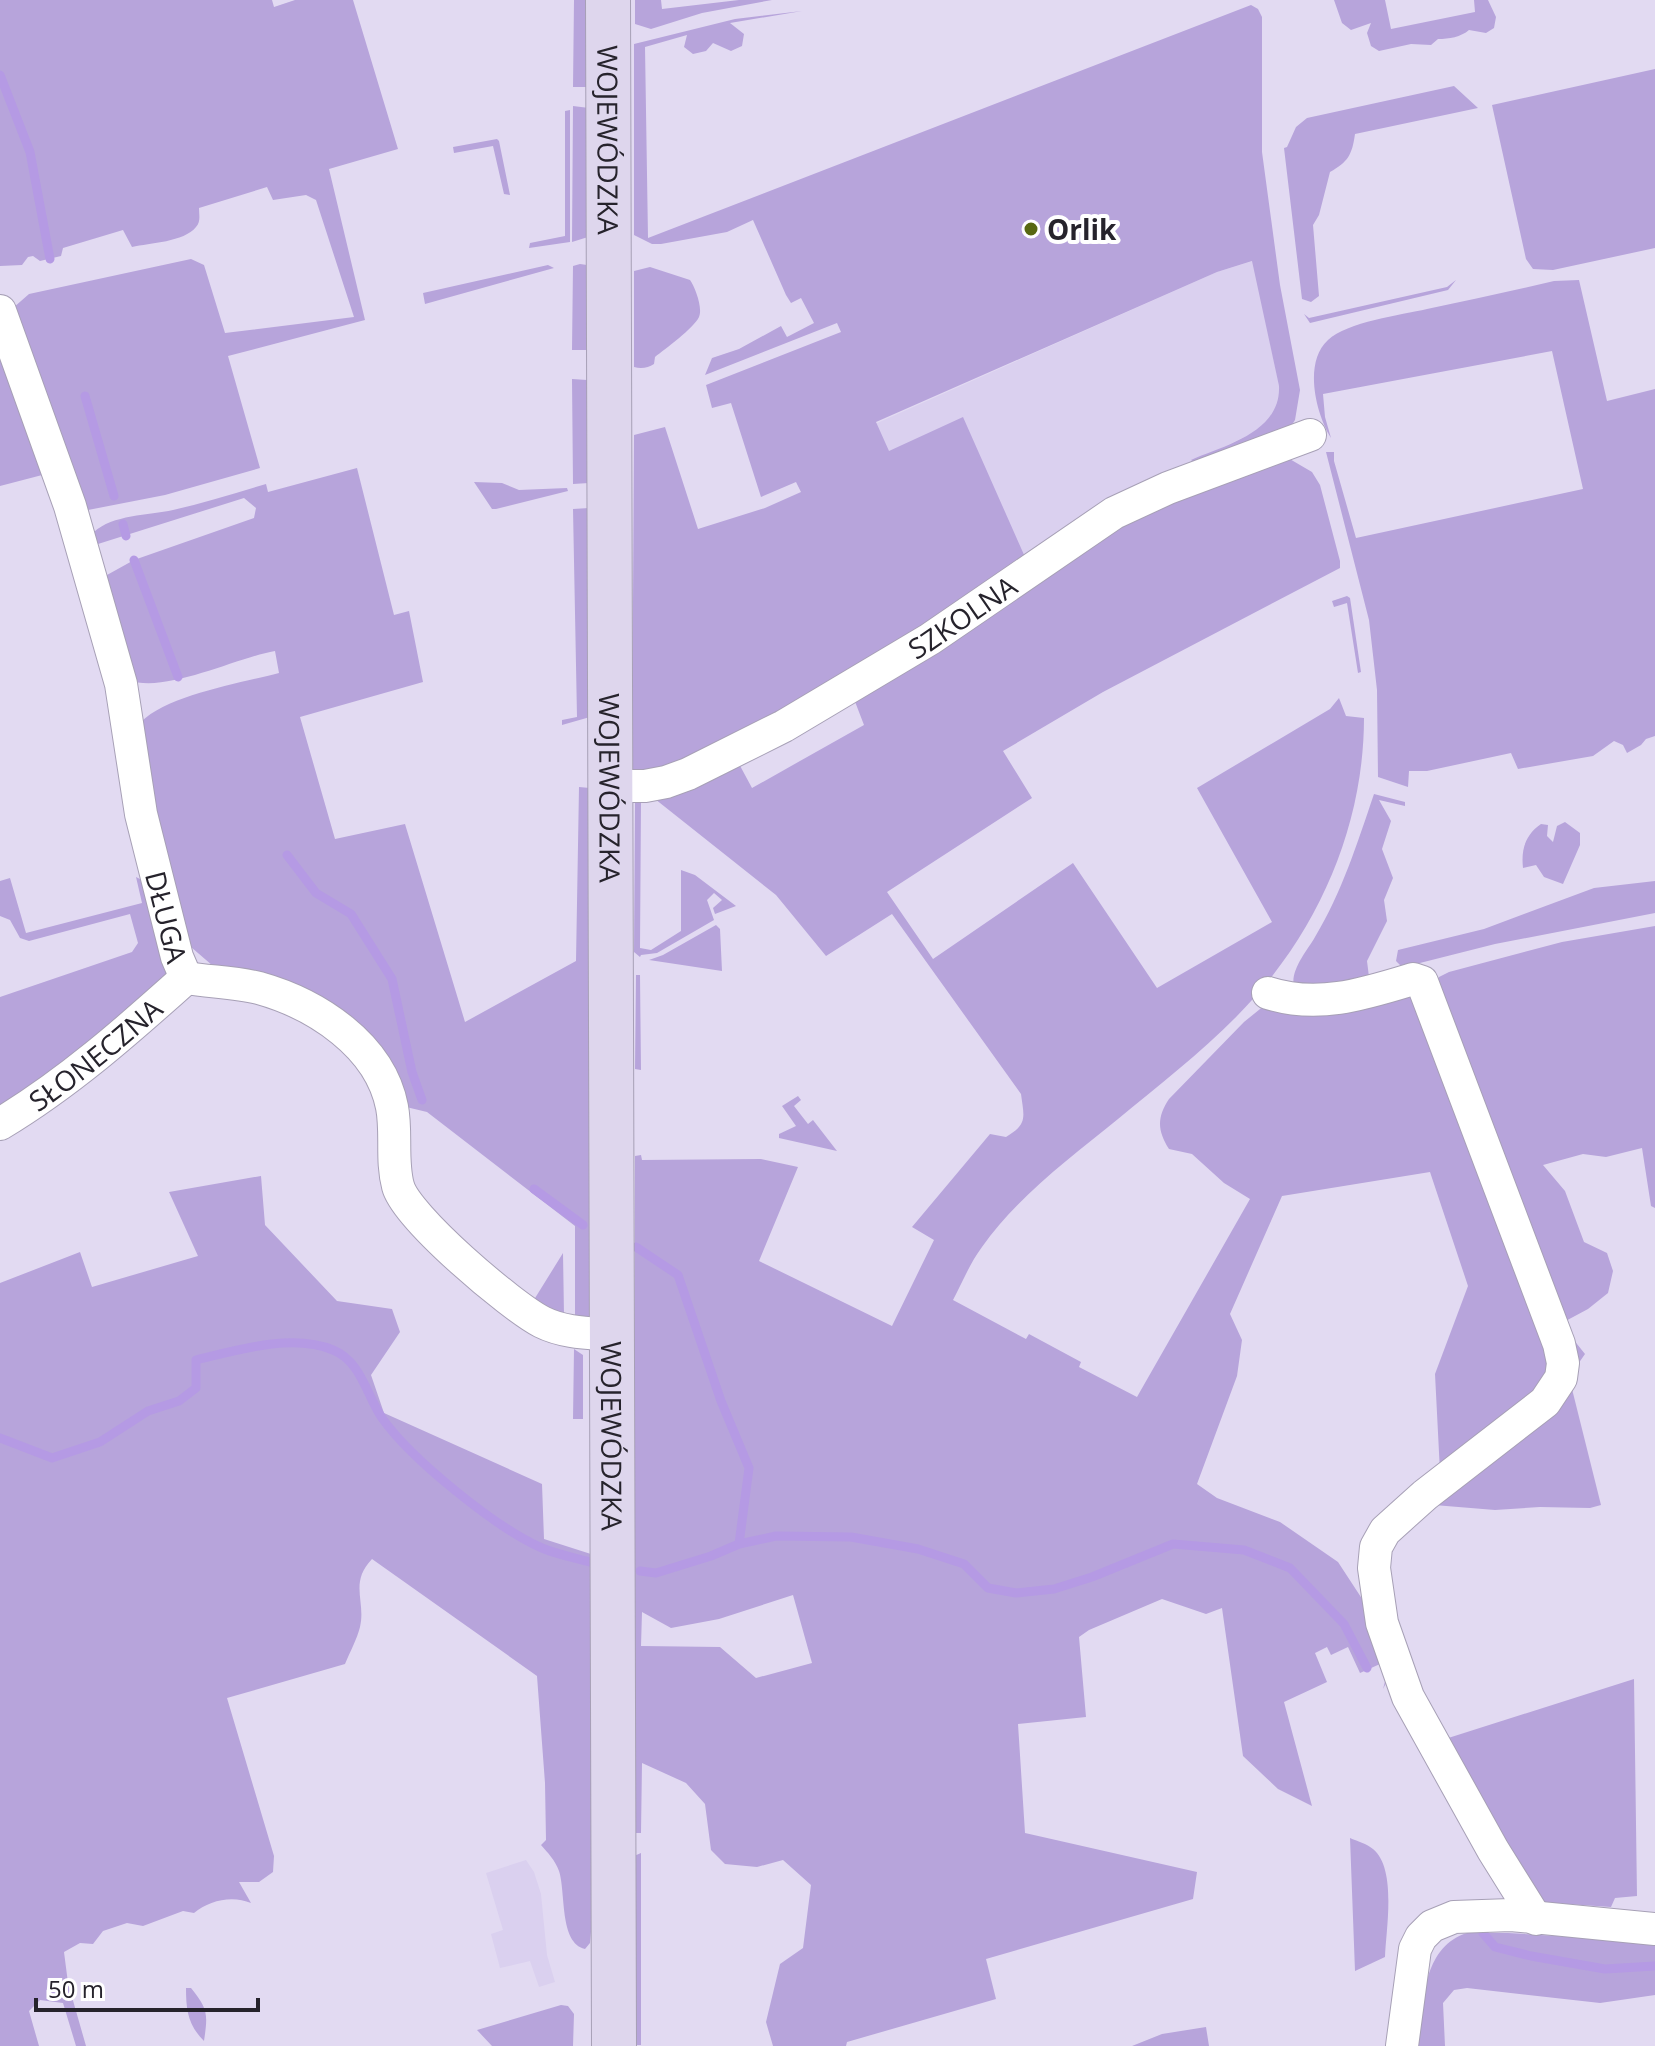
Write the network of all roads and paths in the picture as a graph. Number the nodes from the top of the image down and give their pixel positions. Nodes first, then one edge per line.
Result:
1 (608, 0) edge
2 (0, 311) edge
3 (1310, 435) dead end
4 (612, 786) junction
5 (186, 978) junction
6 (1268, 993) dead end
7 (0, 1124) edge
8 (613, 1335) junction
9 (1536, 1919) junction
10 (1655, 1929) edge
11 (614, 2046) edge
12 (1402, 2046) edge

1 - 4 main road, WOJEWÓDZKA
2 - 5 street, DŁUGA
3 - 4 street, SZKOLNA
4 - 8 main road, WOJEWÓDZKA
5 - 7 street, SŁONECZNA
5 - 8 street, DŁUGA
6 - 9 street
8 - 11 main road, WOJEWÓDZKA
9 - 10 street
9 - 12 street

